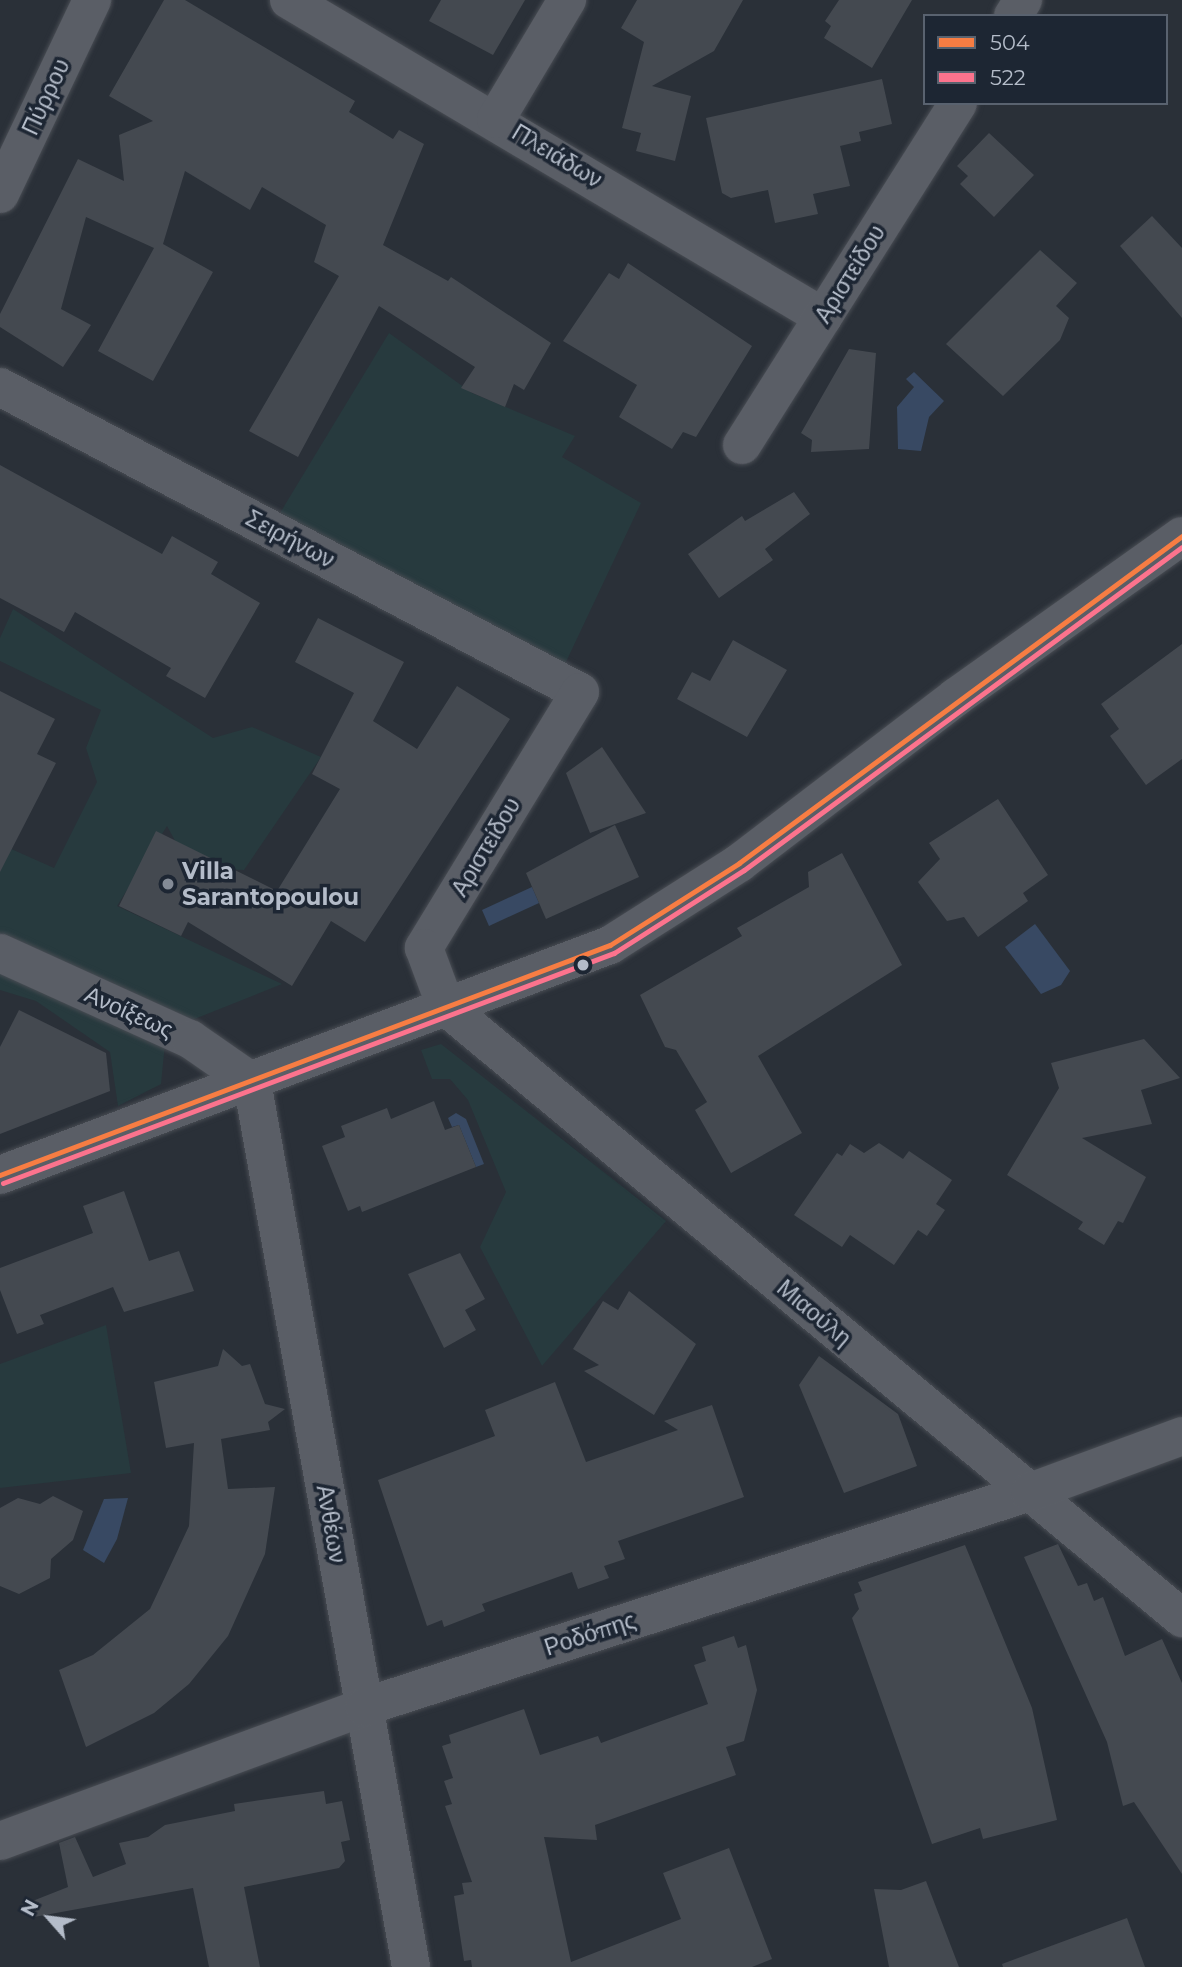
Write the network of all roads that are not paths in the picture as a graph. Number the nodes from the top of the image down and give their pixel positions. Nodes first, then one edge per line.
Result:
1 (92, 0) edge
2 (289, 0) edge
3 (567, 0) edge
4 (957, 105) edge
5 (496, 119) junction
6 (0, 194) edge
7 (823, 317) junction
8 (0, 387) edge
9 (743, 445) dead end
10 (1182, 536) edge
11 (580, 692) joint
12 (0, 953) edge
13 (446, 1007) junction
14 (252, 1082) junction
15 (0, 1175) edge
16 (1182, 1436) edge
17 (1030, 1492) junction
18 (1182, 1618) edge
19 (364, 1707) junction
20 (0, 1841) edge
21 (411, 1967) edge

1 - 6 street, Πύρρου
2 - 5 street, Πλειάδων
3 - 5 street
4 - 7 street, Αριστείδου
5 - 7 street, Πλειάδων
7 - 9 street, Αριστείδου
8 - 11 street, Σειρήνων
10 - 13 street
11 - 13 street, Αριστείδου
12 - 14 street, Ανοίξεως
13 - 14 street
13 - 17 street, Μιαούλη
14 - 15 street
14 - 19 street, Ανθέων
16 - 17 street, Ροδόπης
17 - 18 street, Μιαούλη
17 - 19 street, Ροδόπης
19 - 20 street, Ροδόπης
19 - 21 street, Ανθέων

